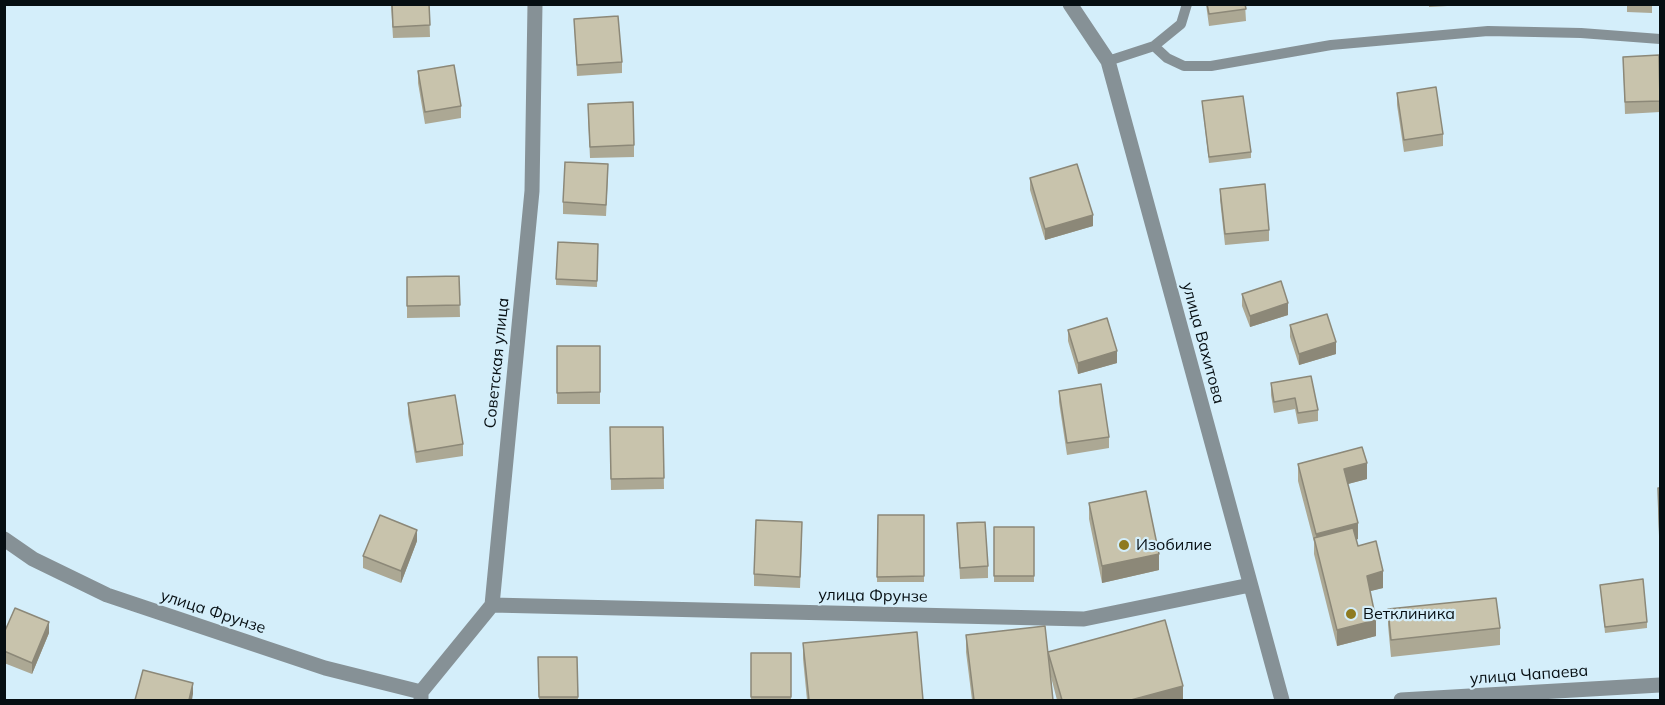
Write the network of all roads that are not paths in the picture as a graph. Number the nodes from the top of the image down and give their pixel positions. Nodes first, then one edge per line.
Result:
1 (535, 4) edge
2 (1070, 4) edge
3 (1187, 4) edge
4 (1660, 39) edge
5 (1154, 46) junction
6 (1108, 61) junction
7 (4, 539) edge
8 (1250, 585) junction
9 (492, 605) junction
10 (1660, 684) edge
11 (421, 696) edge
12 (1282, 700) edge
13 (1401, 700) edge

1 - 9 street, Советская улица
2 - 6 street, улица Вахитова
3 - 5 lane
4 - 5 lane
5 - 6 lane
6 - 8 street, улица Вахитова
7 - 11 street, улица Фрунзе
8 - 9 street, улица Фрунзе
8 - 12 street, улица Вахитова
9 - 11 street
10 - 13 street, улица Чапаева

